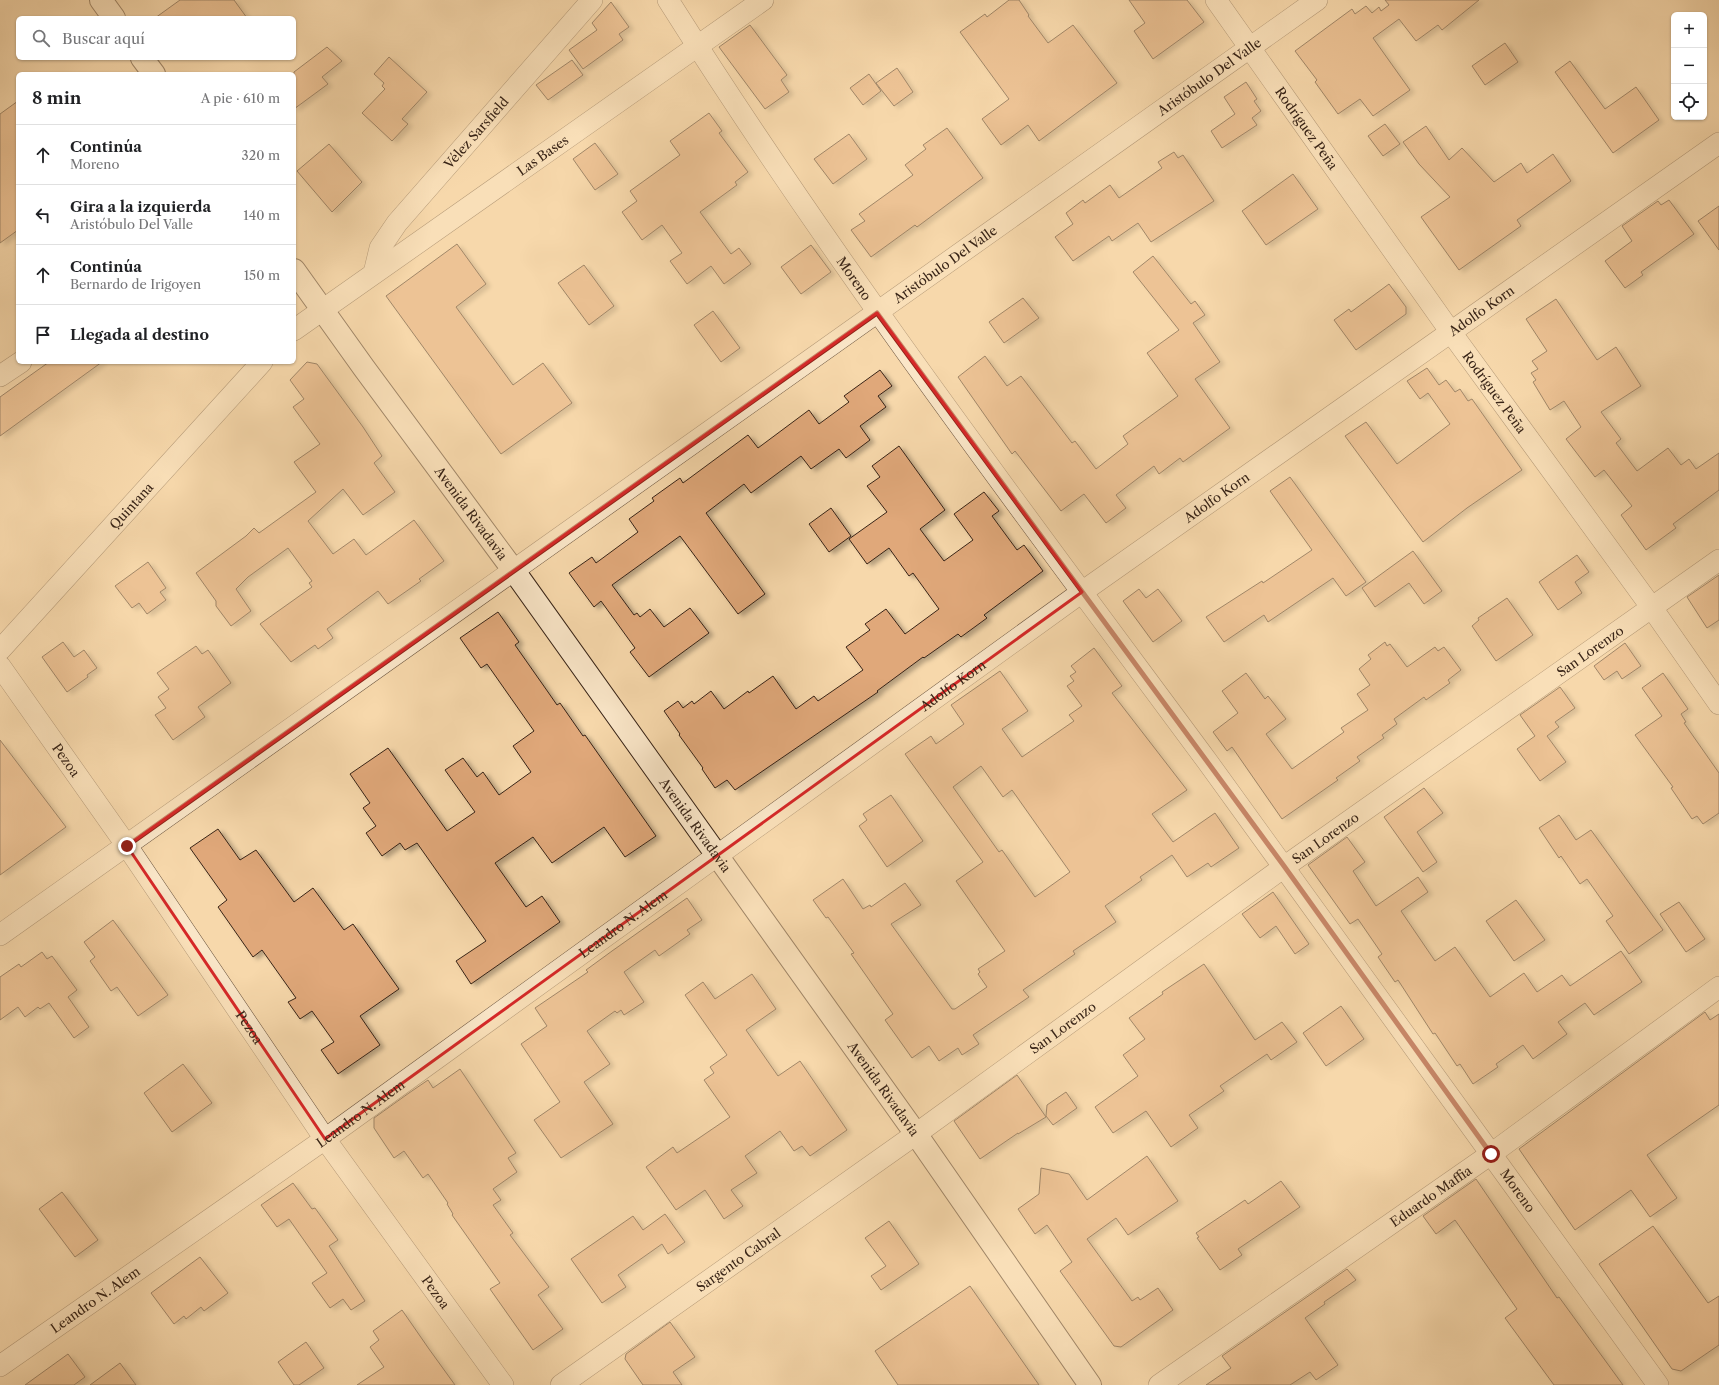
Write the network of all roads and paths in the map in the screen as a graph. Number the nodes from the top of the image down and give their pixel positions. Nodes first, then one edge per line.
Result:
1 (101, 0) edge
2 (592, 0) edge
3 (668, 0) edge
4 (762, 0) edge
5 (1216, 0) edge
6 (1317, 0) edge
7 (113, 16) edge
8 (697, 46) junction
9 (1249, 47) junction
10 (144, 60) edge
11 (152, 72) edge
12 (1719, 143) edge
13 (296, 273) edge
14 (374, 273) junction
15 (323, 310) junction
16 (877, 313) junction
17 (296, 329) edge
18 (1450, 332) junction
19 (18, 364) edge
20 (260, 364) edge
21 (0, 376) edge
22 (1719, 560) edge
23 (514, 571) junction
24 (1082, 592) junction
25 (1652, 608) junction
26 (0, 653) edge
27 (1719, 704) edge
28 (127, 846) junction
29 (716, 856) junction
30 (1284, 866) junction
31 (0, 935) edge
32 (1719, 987) edge
33 (916, 1134) junction
34 (325, 1139) junction
35 (1491, 1154) junction
36 (0, 1366) edge
37 (504, 1385) edge
38 (561, 1385) edge
39 (1090, 1385) edge
40 (1159, 1385) edge
41 (1658, 1385) edge

1 - 7 main road
2 - 14 street, Vélez Sarsfield
3 - 8 street, Moreno
4 - 8 street, Las Bases
5 - 9 street, Rodríguez Peña
6 - 9 street, Aristóbulo Del Valle
8 - 14 street, Las Bases
8 - 16 street, Moreno
9 - 16 street, Aristóbulo Del Valle
9 - 18 street, Rodríguez Peña
10 - 11 main road
12 - 18 street, Adolfo Korn
13 - 15 main road, Avenida Rivadavia
14 - 15 street, Las Bases
15 - 17 street
15 - 23 main road, Avenida Rivadavia
16 - 23 street, Aristóbulo Del Valle
16 - 24 street, Moreno
18 - 24 street, Adolfo Korn
18 - 25 street, Rodríguez Peña
19 - 21 street
20 - 26 street, Quintana
22 - 25 street, San Lorenzo
23 - 28 street, Aristóbulo Del Valle
23 - 29 main road, Avenida Rivadavia
24 - 29 street, Adolfo Korn
24 - 30 street, Moreno
25 - 27 street, Rodríguez Peña
25 - 30 street, San Lorenzo
26 - 28 street, Pezoa
28 - 31 street, Aristóbulo Del Valle
28 - 34 street, Pezoa
29 - 33 main road, Avenida Rivadavia
29 - 34 street, Leandro N. Alem
30 - 33 street, San Lorenzo
30 - 35 street, Moreno
32 - 35 street, Eduardo Maffia
33 - 38 street, Sargento Cabral
33 - 39 main road, Avenida Rivadavia
34 - 36 street, Leandro N. Alem
34 - 37 street, Pezoa
35 - 40 street, Eduardo Maffia
35 - 41 street, Moreno

